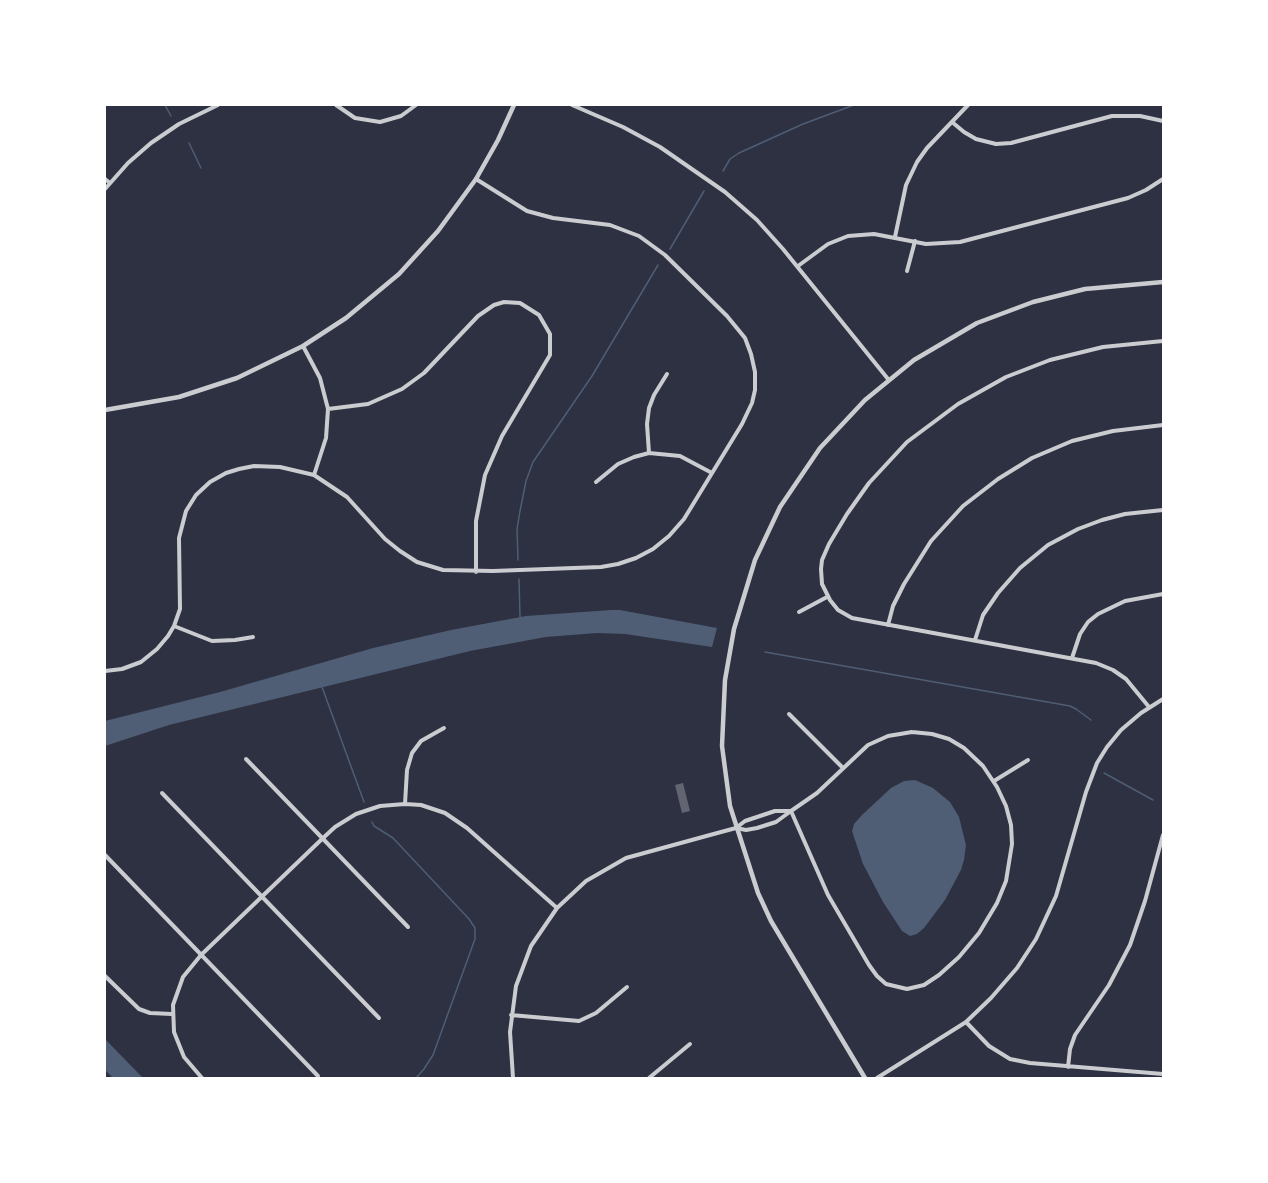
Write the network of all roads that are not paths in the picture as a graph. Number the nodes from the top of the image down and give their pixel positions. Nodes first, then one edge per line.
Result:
1 (218, 105) edge
2 (336, 105) edge
3 (416, 105) edge
4 (514, 105) edge
5 (572, 105) edge
6 (968, 105) edge
7 (1163, 121) edge
8 (952, 122) junction
9 (105, 179) edge
10 (476, 179) junction
11 (1163, 179) edge
12 (110, 183) junction
13 (105, 189) edge
14 (895, 237) junction
15 (915, 242) junction
16 (798, 266) junction
17 (908, 271) dead end
18 (1163, 282) edge
19 (1163, 341) edge
20 (303, 346) junction
21 (667, 374) dead end
22 (888, 379) junction
23 (328, 409) junction
24 (105, 410) edge
25 (1163, 425) edge
26 (649, 453) junction
27 (712, 473) junction
28 (314, 475) junction
29 (596, 482) dead end
30 (1163, 510) edge
31 (476, 572) junction
32 (1163, 594) edge
33 (827, 597) junction
34 (799, 612) dead end
35 (888, 625) junction
36 (174, 626) junction
37 (254, 637) dead end
38 (975, 640) junction
39 (1072, 658) junction
40 (105, 672) edge
41 (1163, 699) edge
42 (1149, 707) junction
43 (789, 714) dead end
44 (444, 728) dead end
45 (246, 759) dead end
46 (1028, 760) dead end
47 (843, 768) junction
48 (994, 781) junction
49 (162, 793) dead end
50 (405, 804) junction
51 (791, 811) junction
52 (736, 828) junction
53 (1163, 835) edge
54 (322, 839) junction
55 (105, 855) edge
56 (262, 897) junction
57 (557, 908) junction
58 (408, 927) dead end
59 (201, 955) junction
60 (105, 976) edge
61 (627, 987) dead end
62 (172, 1014) junction
63 (511, 1015) junction
64 (379, 1018) dead end
65 (966, 1022) junction
66 (690, 1044) dead end
67 (1068, 1067) junction
68 (1163, 1074) edge
69 (318, 1076) dead end
70 (202, 1078) edge
71 (513, 1078) edge
72 (649, 1078) edge
73 (865, 1078) edge
74 (877, 1078) edge

1 - 12 street
2 - 3 street
4 - 10 street
5 - 16 street
6 - 8 street
7 - 8 street
8 - 14 street
9 - 12 street
10 - 20 street
10 - 27 street
11 - 15 street
12 - 13 street
14 - 15 street
14 - 16 street
15 - 17 street
16 - 22 street
18 - 22 street
19 - 33 street
20 - 23 street
20 - 24 street
21 - 26 street
22 - 52 street
23 - 28 street
23 - 31 street
25 - 35 street
26 - 27 street
26 - 29 street
27 - 31 street
28 - 31 street
28 - 36 street
30 - 38 street
32 - 39 street
33 - 34 street
33 - 35 street
35 - 38 street
36 - 37 street
36 - 40 street
38 - 39 street
39 - 42 street
41 - 42 street
42 - 65 street
43 - 47 street
44 - 50 street
45 - 54 street
46 - 48 street
47 - 48 street
47 - 51 street
48 - 51 street
49 - 56 street
50 - 54 street
50 - 57 street
51 - 52 street
51 - 52 street
52 - 57 street
52 - 73 street
53 - 67 street
54 - 56 street
54 - 58 street
55 - 59 street
56 - 59 street
56 - 64 street
57 - 63 street
59 - 62 street
59 - 69 street
60 - 62 street
61 - 63 street
62 - 70 street
63 - 71 street
65 - 67 street
65 - 74 street
66 - 72 street
67 - 68 street

